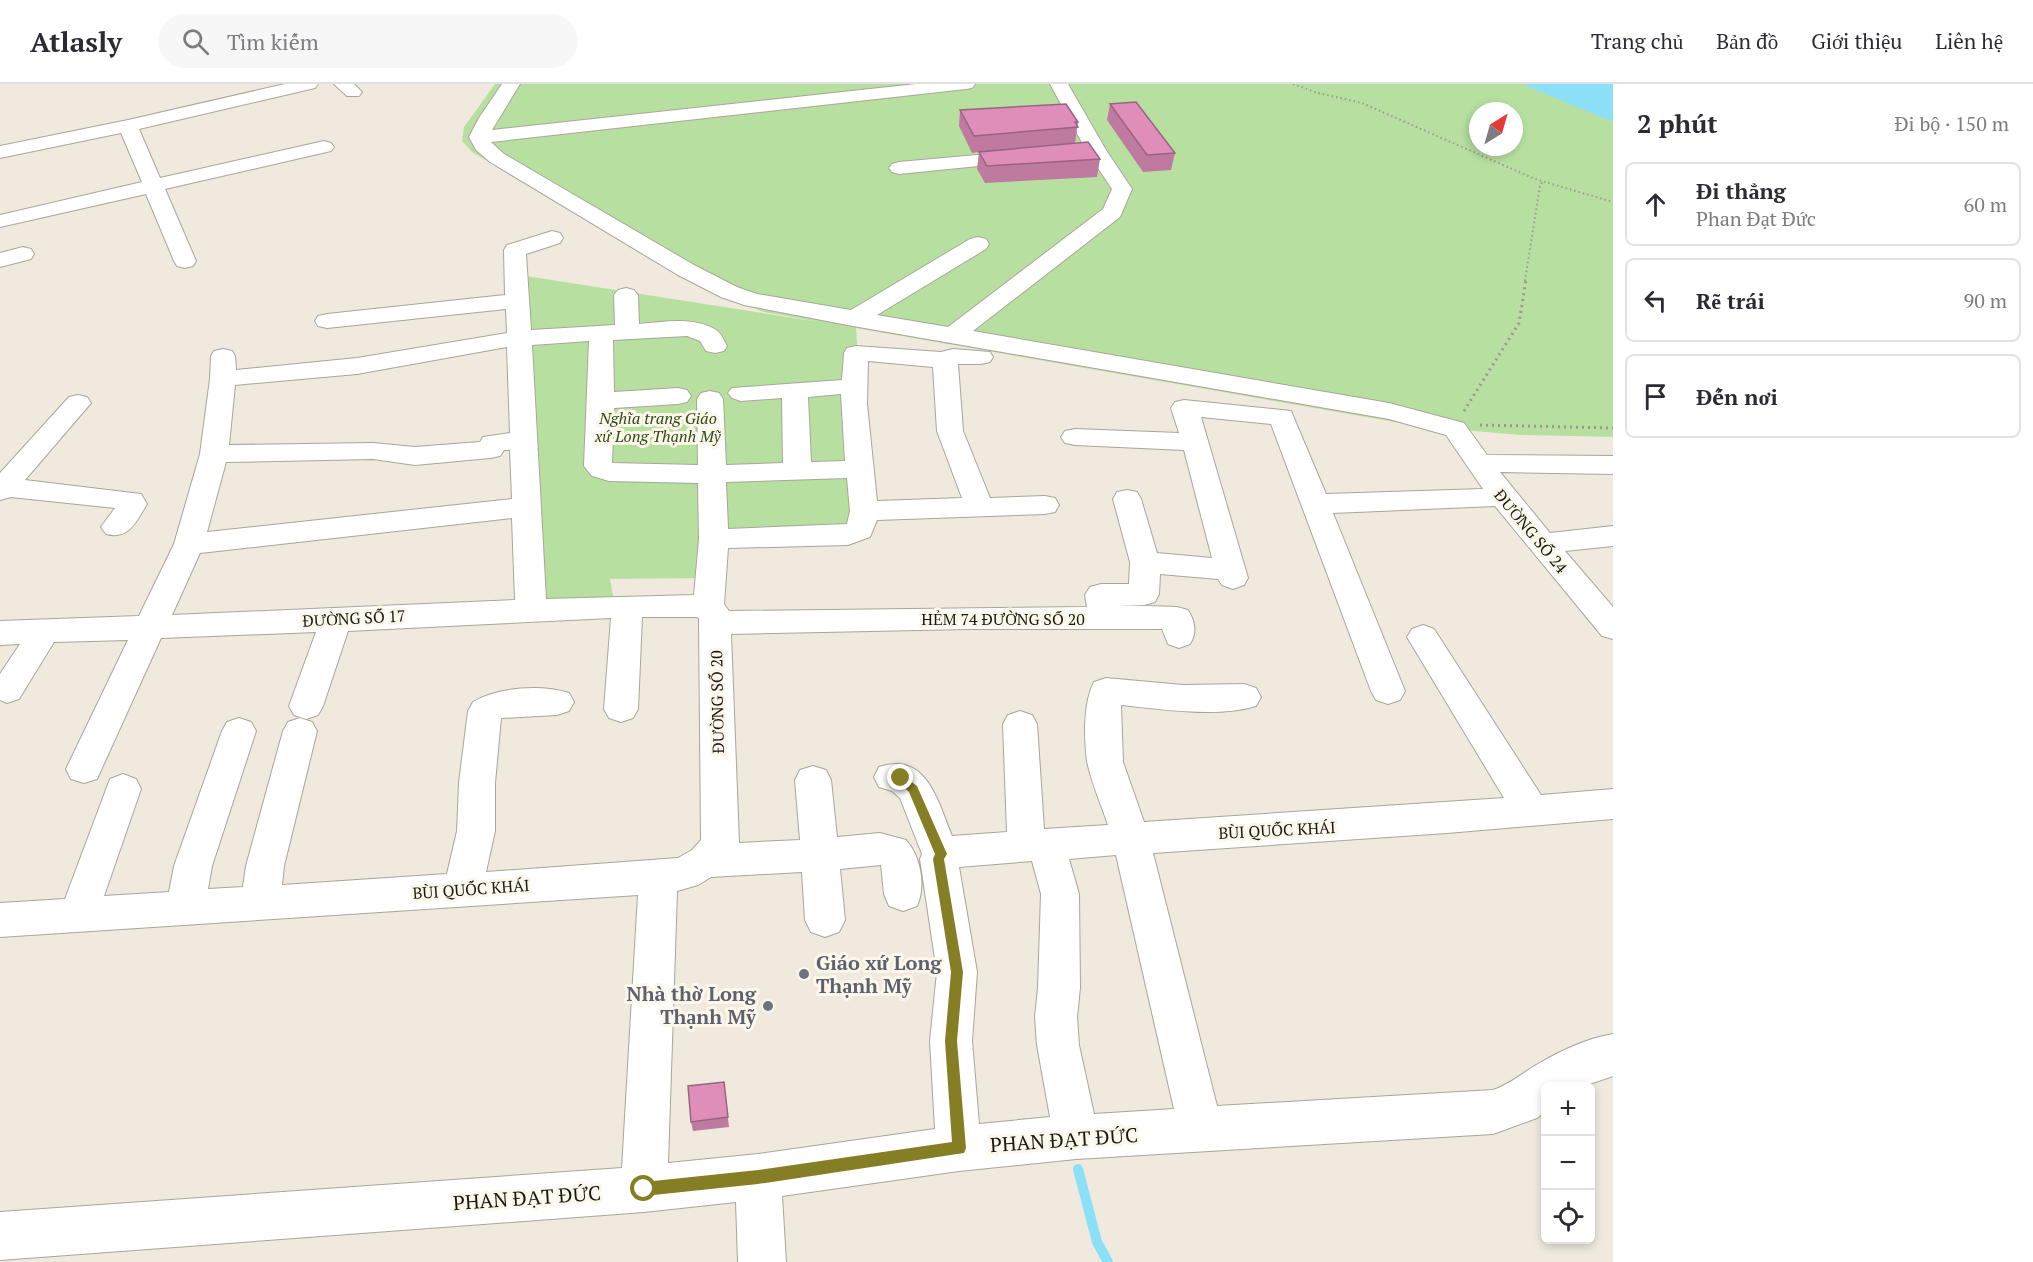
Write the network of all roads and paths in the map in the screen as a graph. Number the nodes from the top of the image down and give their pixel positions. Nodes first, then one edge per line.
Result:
1 (309, 84) edge
2 (511, 84) edge
3 (966, 84) edge
4 (1059, 84) edge
5 (1293, 84) edge
6 (839, 90) edge
7 (128, 126) junction
8 (479, 137) junction
9 (324, 147) dead end
10 (1034, 150) edge
11 (0, 152) edge
12 (899, 168) dead end
13 (1543, 181) junction
14 (155, 186) junction
15 (1613, 202) edge
16 (0, 221) edge
17 (552, 238) dead end
18 (978, 244) dead end
19 (23, 254) dead end
20 (0, 260) edge
21 (185, 261) dead end
22 (626, 295) dead end
23 (517, 300) junction
24 (853, 319) junction
25 (327, 321) dead end
26 (627, 331) junction
27 (601, 333) junction
28 (518, 338) junction
29 (715, 346) dead end
30 (949, 348) junction
31 (981, 357) dead end
32 (839, 387) dead end
33 (795, 390) junction
34 (741, 393) dead end
35 (678, 396) dead end
36 (710, 399) dead end
37 (601, 401) junction
38 (78, 403) dead end
39 (1453, 426) junction
40 (1613, 428) edge
41 (1075, 437) dead end
42 (523, 440) junction
43 (1196, 442) junction
44 (214, 454) junction
45 (1477, 463) junction
46 (1613, 465) edge
47 (852, 469) dead end
48 (797, 471) junction
49 (712, 474) junction
50 (2, 489) edge
51 (1503, 497) junction
52 (1127, 499) dead end
53 (1316, 504) junction
54 (1045, 505) dead end
55 (979, 506) junction
56 (525, 507) junction
57 (864, 511) junction
58 (116, 527) dead end
59 (1613, 536) edge
60 (714, 539) junction
61 (189, 544) junction
62 (1542, 544) junction
63 (1145, 562) junction
64 (627, 606) junction
65 (531, 609) junction
66 (712, 616) junction
67 (336, 619) junction
68 (1104, 619) junction
69 (150, 627) junction
70 (1613, 628) edge
71 (44, 632) junction
72 (0, 633) edge
73 (1179, 636) dead end
74 (1423, 636) dead end
75 (7, 690) dead end
76 (1388, 691) dead end
77 (1244, 697) dead end
78 (557, 702) dead end
79 (621, 709) dead end
80 (1020, 724) dead end
81 (239, 731) dead end
82 (84, 769) dead end
83 (892, 777) dead end
84 (813, 780) dead end
85 (123, 789) dead end
86 (1611, 808) edge
87 (1531, 811) junction
88 (1131, 839) junction
89 (1036, 845) junction
90 (941, 854) junction
91 (820, 855) junction
92 (705, 861) junction
93 (658, 877) junction
94 (463, 890) junction
95 (903, 894) dead end
96 (260, 903) junction
97 (184, 908) junction
98 (78, 915) junction
99 (0, 920) edge
100 (825, 920) dead end
101 (1613, 1055) edge
102 (1201, 1130) junction
103 (1079, 1137) junction
104 (959, 1148) junction
105 (758, 1177) junction
106 (644, 1189) junction
107 (0, 1236) edge
108 (762, 1262) edge

1 - 7 street
2 - 8 street
3 - 6 street
4 - 30 street
5 - 13 path
6 - 8 street
7 - 11 street
7 - 14 street
8 - 24 street
9 - 14 street
10 - 12 street
13 - 15 path
13 - 39 path
14 - 16 street
14 - 21 street
17 - 23 street
18 - 24 street
19 - 20 street
22 - 26 street
23 - 25 street
23 - 28 street
24 - 30 street
26 - 27 street
26 - 29 street
27 - 28 street
27 - 37 street
28 - 42 street
28 - 44 street
30 - 31 street
30 - 39 street
30 - 55 street
30 - 57 street
32 - 33 street
33 - 34 street
33 - 48 street
35 - 37 street
36 - 49 street, ĐƯỜNG SỐ 20
37 - 49 street
38 - 50 street
39 - 40 path
39 - 45 street, ĐƯỜNG SỐ 24
41 - 43 street
42 - 44 street
42 - 56 street
43 - 53 street
43 - 63 street
44 - 61 street
45 - 46 street
45 - 51 street, ĐƯỜNG SỐ 24
47 - 48 street
48 - 49 street
49 - 60 street, ĐƯỜNG SỐ 20
50 - 58 street
51 - 53 street
51 - 62 street, ĐƯỜNG SỐ 24
52 - 63 street
53 - 76 street
54 - 55 street
55 - 57 street
56 - 61 street
56 - 65 street
57 - 60 street
59 - 62 street
60 - 66 street, ĐƯỜNG SỐ 20
61 - 69 street
62 - 70 street, ĐƯỜNG SỐ 24
63 - 68 street, HẺM 74 ĐƯỜNG SỐ 20
64 - 65 street, ĐƯỜNG SỐ 17
64 - 66 street, ĐƯỜNG SỐ 17
64 - 79 street
65 - 67 street, ĐƯỜNG SỐ 17
66 - 68 street, HẺM 74 ĐƯỜNG SỐ 20
66 - 92 street, ĐƯỜNG SỐ 20
67 - 69 street, ĐƯỜNG SỐ 17
67 - 96 street
68 - 73 street
69 - 71 street, ĐƯỜNG SỐ 17
69 - 82 street
71 - 72 street, ĐƯỜNG SỐ 17
71 - 75 street
74 - 87 street
77 - 88 street
78 - 94 street
80 - 89 street
81 - 97 street
83 - 90 street
84 - 91 street
85 - 98 street
86 - 87 street, BÙI QUỐC KHÁI
87 - 88 street, BÙI QUỐC KHÁI
88 - 89 street, BÙI QUỐC KHÁI
88 - 102 street
89 - 90 street, BÙI QUỐC KHÁI
89 - 103 street
90 - 104 street
91 - 92 street, BÙI QUỐC KHÁI
91 - 95 street, BÙI QUỐC KHÁI
91 - 100 street
92 - 93 street, BÙI QUỐC KHÁI
93 - 94 street, BÙI QUỐC KHÁI
93 - 106 street
94 - 96 street, BÙI QUỐC KHÁI
96 - 97 street, BÙI QUỐC KHÁI
97 - 98 street, BÙI QUỐC KHÁI
98 - 99 street, BÙI QUỐC KHÁI
101 - 102 street, PHAN ĐẠT ĐỨC
102 - 103 street, PHAN ĐẠT ĐỨC
103 - 104 street, PHAN ĐẠT ĐỨC
104 - 105 street, PHAN ĐẠT ĐỨC
105 - 106 street, PHAN ĐẠT ĐỨC
105 - 108 street
106 - 107 street, PHAN ĐẠT ĐỨC

